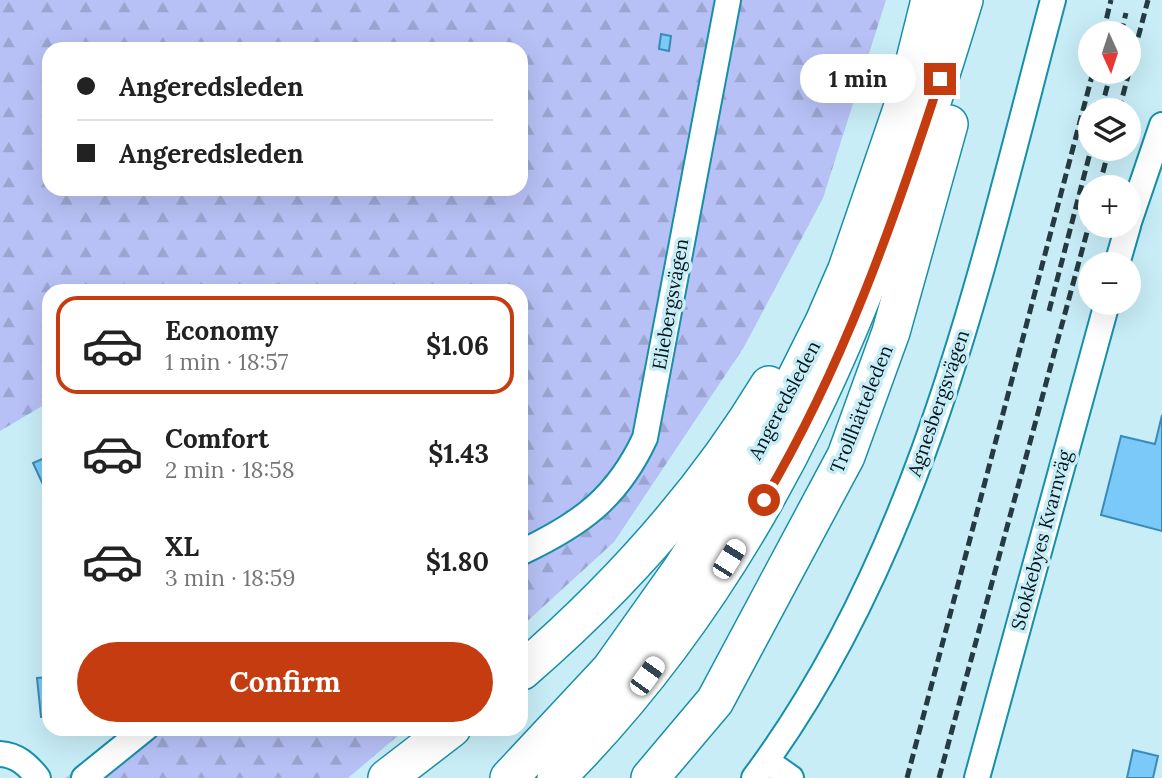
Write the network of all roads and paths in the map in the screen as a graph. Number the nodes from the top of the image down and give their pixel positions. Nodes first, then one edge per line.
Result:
1 (728, 0) edge
2 (964, 0) edge
3 (982, 0) edge
4 (1053, 0) edge
5 (927, 12) edge
6 (1162, 125) edge
7 (1141, 186) edge
8 (1104, 315) edge
9 (528, 549) edge
10 (528, 666) edge
11 (136, 736) edge
12 (442, 736) edge
13 (0, 754) edge
14 (761, 769) edge
15 (38, 778) edge
16 (84, 778) edge
17 (387, 778) edge
18 (509, 778) edge
19 (555, 778) edge
20 (650, 778) edge
21 (791, 778) edge
22 (977, 778) edge

1 - 9 street, Eliebergsvägen
2 - 19 highway, Angeredsleden
3 - 20 highway, Trollhätteleden
4 - 14 street, Agnesbergsvägen
5 - 10 highway
5 - 18 highway, Angeredsleden
6 - 7 street
8 - 22 street, Stokkebyes Kvarnväg
11 - 16 street
12 - 17 highway
13 - 15 street
14 - 21 street

